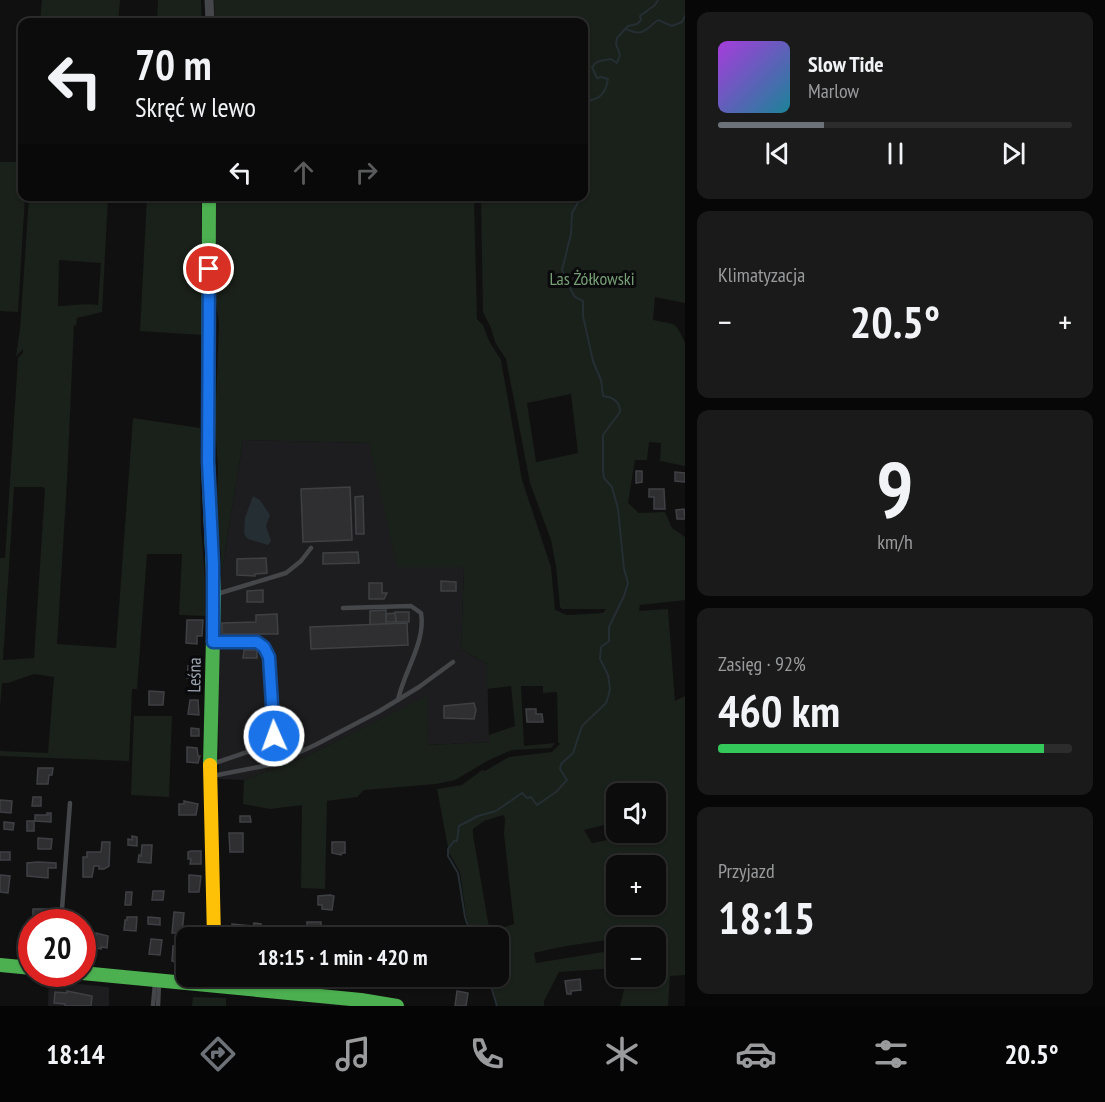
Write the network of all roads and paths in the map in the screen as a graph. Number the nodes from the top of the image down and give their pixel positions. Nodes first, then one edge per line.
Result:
1 (209, 0) edge
2 (210, 18) edge
3 (209, 201) edge
4 (312, 548) dead end
5 (214, 595) junction
6 (343, 609) dead end
7 (213, 642) junction
8 (453, 662) dead end
9 (398, 700) junction
10 (210, 771) junction
11 (70, 803) dead end
12 (62, 909) edge
13 (214, 927) edge
14 (0, 965) edge
15 (18, 967) edge
16 (96, 974) edge
17 (157, 980) junction
18 (176, 980) edge
19 (236, 987) edge
20 (153, 1006) edge
21 (158, 1006) edge
22 (397, 1006) edge

1 - 2 street
3 - 5 street, Leśna
4 - 5 lane
5 - 7 street, Leśna
6 - 9 lane
7 - 10 street, Leśna
7 - 10 lane
8 - 9 lane
9 - 10 lane
10 - 13 street, Leśna
11 - 12 lane
14 - 15 street
16 - 17 street
17 - 18 street
17 - 20 lane
17 - 21 lane
19 - 22 street

